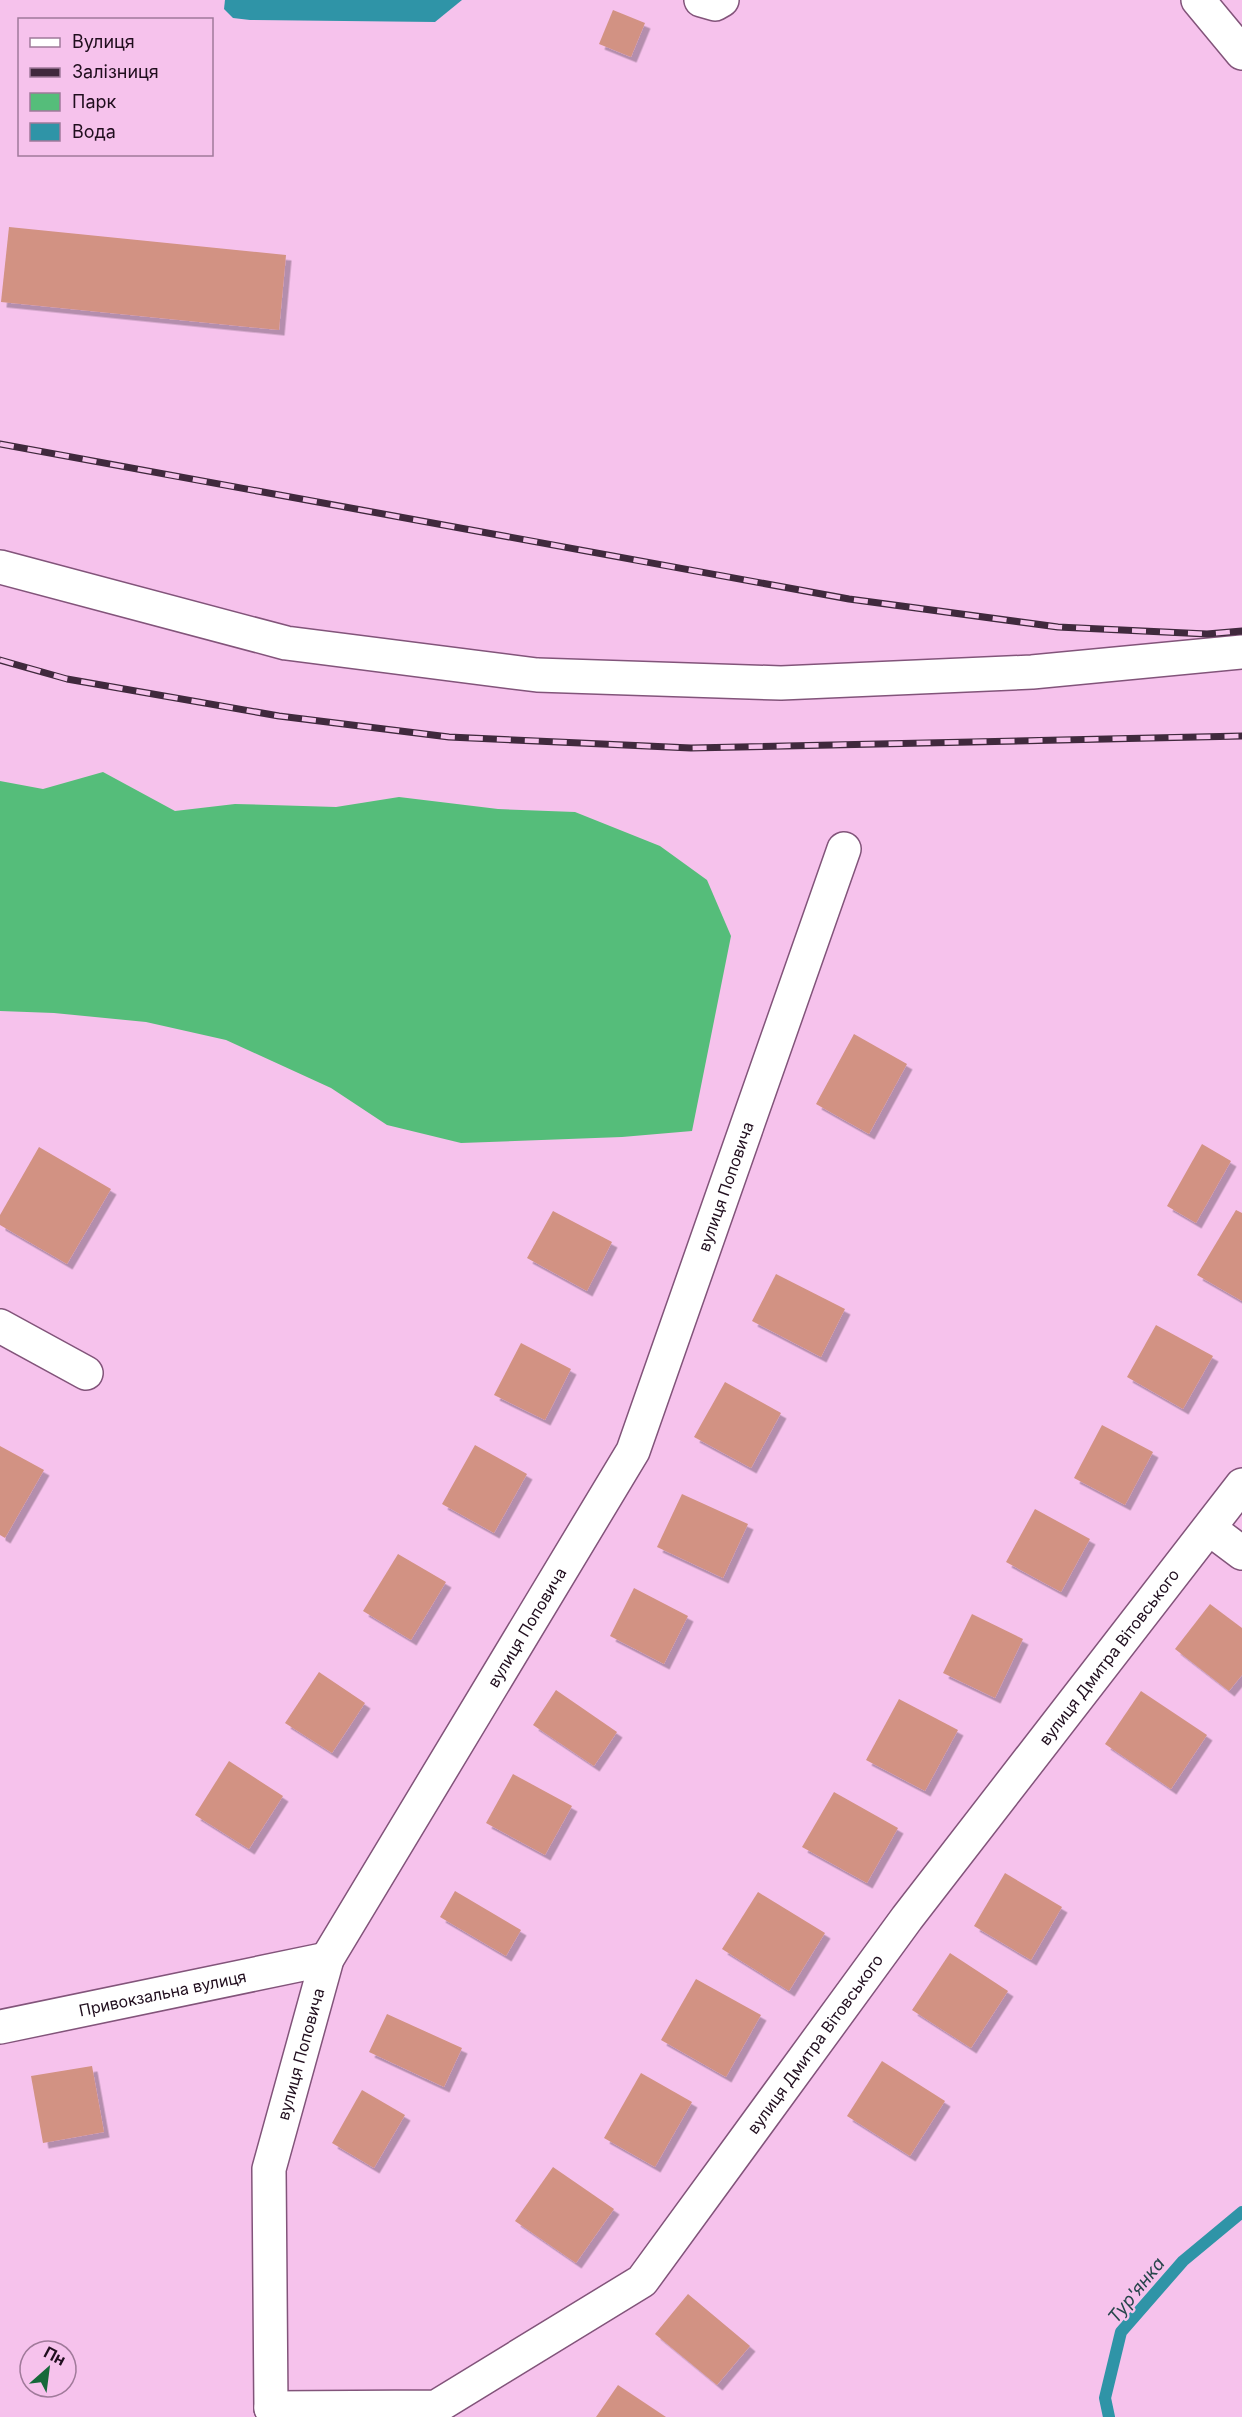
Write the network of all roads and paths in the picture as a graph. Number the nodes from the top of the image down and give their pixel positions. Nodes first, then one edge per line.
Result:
1 (701, 0) edge
2 (722, 0) edge
3 (1198, 0) edge
4 (1242, 53) edge
5 (0, 567) edge
6 (1242, 652) edge
7 (844, 849) dead end
8 (0, 1326) edge
9 (86, 1373) dead end
10 (1242, 1485) edge
11 (1210, 1529) junction
12 (1242, 1553) edge
13 (327, 1959) junction
14 (0, 2027) edge
15 (268, 2414) edge

1 - 2 street
3 - 4 street
5 - 6 street
7 - 13 street, вулиця Поповича
8 - 9 street
10 - 11 street, вулиця Дмитра Вітовського
11 - 12 street
11 - 15 street, вулиця Дмитра Вітовського
13 - 14 street, Привокзальна вулиця
13 - 15 street, вулиця Поповича

